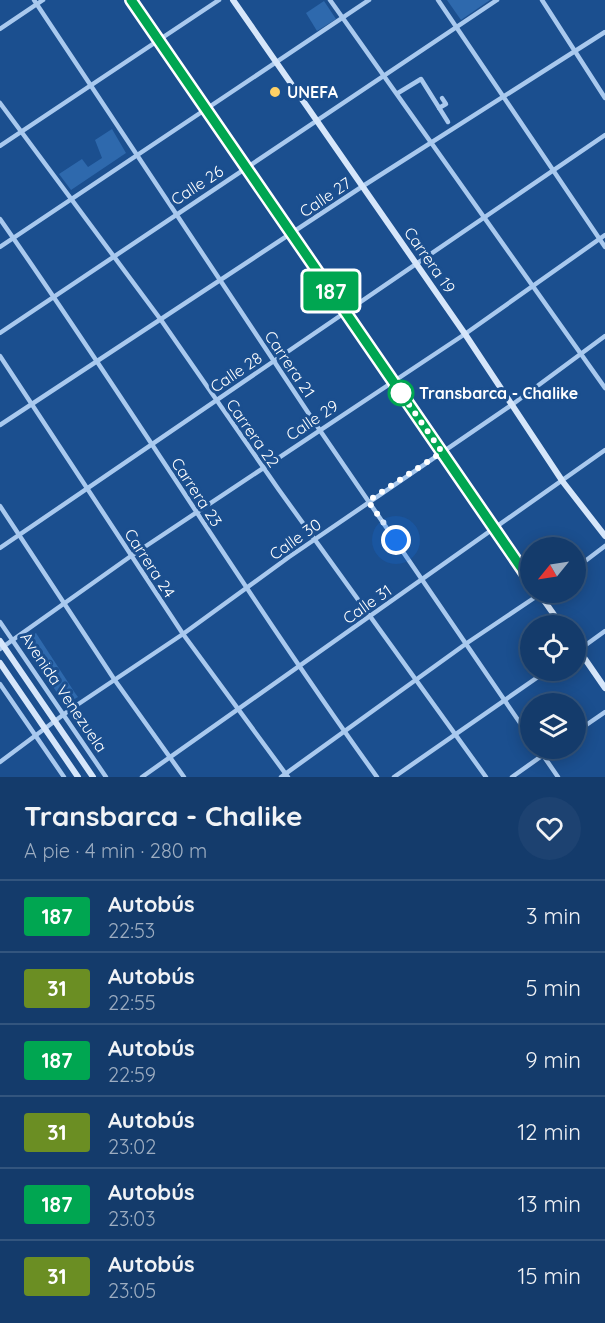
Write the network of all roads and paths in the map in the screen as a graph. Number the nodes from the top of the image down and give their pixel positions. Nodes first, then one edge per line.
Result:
1 (43, 0) edge
2 (131, 0) edge
3 (219, 0) edge
4 (233, 0) edge
5 (330, 0) edge
6 (369, 0) edge
7 (438, 0) edge
8 (497, 0) edge
9 (542, 0) edge
10 (35, 2) edge
11 (342, 17) junction
12 (456, 27) junction
13 (0, 29) edge
14 (605, 32) edge
15 (158, 40) junction
16 (575, 51) junction
17 (277, 62) junction
18 (385, 77) junction
19 (88, 85) junction
20 (398, 93) junction
21 (502, 97) junction
22 (442, 98) dead end
23 (605, 98) edge
24 (0, 103) edge
25 (439, 108) junction
26 (206, 109) junction
27 (317, 120) junction
28 (448, 122) dead end
29 (21, 132) junction
30 (605, 135) edge
31 (432, 144) junction
32 (0, 146) edge
33 (135, 155) junction
34 (246, 168) junction
35 (553, 171) junction
36 (363, 186) junction
37 (71, 199) junction
38 (175, 214) junction
39 (482, 217) junction
40 (0, 219) edge
41 (292, 234) junction
42 (605, 235) edge
43 (14, 238) junction
44 (600, 239) junction
45 (0, 247) edge
46 (605, 247) edge
47 (113, 256) junction
48 (416, 264) junction
49 (219, 280) junction
50 (532, 285) junction
51 (52, 296) junction
52 (345, 311) junction
53 (161, 320) junction
54 (0, 333) edge
55 (465, 334) junction
56 (605, 336) edge
57 (580, 353) junction
58 (0, 356) edge
59 (98, 361) junction
60 (274, 361) junction
61 (393, 381) junction
62 (605, 388) edge
63 (216, 400) junction
64 (32, 404) junction
65 (513, 404) junction
66 (0, 425) edge
67 (319, 429) junction
68 (151, 443) junction
69 (605, 450) edge
70 (442, 452) junction
71 (263, 467) junction
72 (563, 482) junction
73 (87, 488) junction
74 (368, 501) junction
75 (0, 507) edge
76 (196, 512) junction
77 (496, 529) junction
78 (19, 534) junction
79 (605, 536) edge
80 (314, 540) junction
81 (605, 546) edge
82 (0, 548) edge
83 (131, 556) junction
84 (586, 560) edge
85 (520, 565) edge
86 (423, 579) junction
87 (246, 588) junction
88 (525, 603) edge
89 (65, 604) junction
90 (370, 615) junction
91 (0, 622) edge
92 (605, 631) edge
93 (183, 634) junction
94 (13, 641) junction
95 (467, 643) junction
96 (586, 643) edge
97 (1, 646) edge
98 (586, 662) edge
99 (0, 663) edge
100 (300, 667) junction
101 (114, 679) junction
102 (416, 679) junction
103 (532, 681) edge
104 (0, 684) edge
105 (605, 688) edge
106 (505, 699) junction
107 (237, 711) junction
108 (605, 712) edge
109 (63, 714) junction
110 (55, 720) junction
111 (520, 722) edge
112 (586, 725) edge
113 (45, 729) junction
114 (345, 732) junction
115 (456, 734) junction
116 (35, 736) junction
117 (171, 758) junction
118 (539, 759) edge
119 (545, 759) edge
120 (0, 762) edge
121 (287, 775) edge
122 (64, 777) edge
123 (78, 777) edge
124 (93, 777) edge
125 (106, 777) edge
126 (142, 777) edge
127 (184, 777) edge
128 (280, 777) edge
129 (377, 777) edge
130 (394, 777) edge
131 (486, 777) edge
132 (512, 777) edge
133 (558, 777) edge

1 - 10 street
2 - 15 street
3 - 15 street
4 - 17 street, Carrera 19
5 - 11 street
6 - 11 street
7 - 12 street
8 - 12 street, Calle 26
9 - 16 street
10 - 13 street
10 - 19 street, Carrera 21
11 - 17 street
11 - 18 street
12 - 18 street, Calle 26
12 - 21 street
14 - 16 street, Calle 27
15 - 19 street
15 - 26 street
16 - 21 street, Calle 27
16 - 23 street
17 - 26 street
17 - 27 street, Carrera 19
18 - 20 street
18 - 27 street, Calle 26
19 - 29 street
19 - 33 street, Carrera 21
20 - 25 street
20 - 31 street
21 - 31 street, Calle 27
21 - 35 street
22 - 25 street
24 - 29 street, Carrera 22
25 - 28 street
26 - 33 street
26 - 34 street
27 - 34 street, Calle 26
27 - 36 street, Carrera 19
29 - 32 street
29 - 37 street, Carrera 22
30 - 35 street, Calle 28
31 - 36 street, Calle 27
31 - 39 street
33 - 37 street
33 - 38 street, Carrera 21
34 - 38 street, Calle 26
34 - 41 street
35 - 39 street, Calle 28
35 - 44 street
36 - 41 street, Calle 27
36 - 48 street, Carrera 19
37 - 43 street
37 - 47 street, Carrera 22
38 - 47 street, Calle 26
38 - 49 street, Carrera 21
39 - 48 street, Calle 28
39 - 50 street
40 - 43 street, Carrera 23
41 - 49 street, Calle 27
41 - 52 street
42 - 44 street, Calle 29
43 - 45 street
43 - 51 street, Carrera 23
44 - 46 street
44 - 50 street, Calle 29
47 - 51 street, Calle 26
47 - 53 street, Carrera 22
48 - 52 street, Calle 28
48 - 55 street, Carrera 19
49 - 53 street, Calle 27
49 - 60 street, Carrera 21
50 - 55 street, Calle 29
50 - 57 street
51 - 54 street, Calle 26
51 - 59 street, Carrera 23
52 - 60 street, Calle 28
52 - 61 street
53 - 59 street, Calle 27
53 - 63 street, Carrera 22
55 - 61 street, Calle 29
55 - 65 street, Carrera 19
56 - 57 street, Calle 30
57 - 62 street
57 - 65 street, Calle 30
58 - 64 street, Carrera 24
59 - 64 street, Calle 27
59 - 68 street, Carrera 23
60 - 63 street, Calle 28
60 - 67 street, Carrera 21
61 - 67 street, Calle 29
61 - 70 street
63 - 68 street, Calle 28
63 - 71 street, Carrera 22
64 - 66 street, Calle 27
64 - 73 street, Carrera 24
65 - 70 street, Calle 30
65 - 72 street, Carrera 19
67 - 71 street, Calle 29
67 - 74 street, Carrera 21
68 - 73 street, Calle 28
68 - 76 street, Carrera 23
69 - 72 street, Calle 31
70 - 74 street, Calle 30
70 - 77 street
71 - 76 street, Calle 29
71 - 80 street, Carrera 22
72 - 77 street, Calle 31
72 - 79 street, Carrera 19
73 - 78 street, Calle 28
73 - 83 street, Carrera 24
74 - 80 street, Calle 30
74 - 86 street, Carrera 21
75 - 78 street
76 - 83 street, Calle 29
76 - 87 street, Carrera 23
77 - 85 street
77 - 86 street, Calle 31
78 - 82 street, Calle 28
78 - 89 street
80 - 87 street, Calle 30
80 - 90 street, Carrera 22
81 - 84 street
83 - 89 street, Calle 29
83 - 93 street, Carrera 24
86 - 90 street, Calle 31
86 - 95 street, Carrera 21
87 - 93 street, Calle 30
87 - 100 street, Carrera 23
88 - 95 street
89 - 94 street, Calle 29
89 - 101 street
90 - 100 street, Calle 31
90 - 102 street, Carrera 22
91 - 94 street, Avenida Venezuela
92 - 96 street
93 - 101 street, Calle 30
93 - 107 street, Carrera 24
94 - 97 street, Calle 29
94 - 109 street, Avenida Venezuela
95 - 102 street
95 - 106 street, Carrera 21
97 - 110 street, Avenida Venezuela
98 - 105 street
99 - 113 street
100 - 107 street, Calle 31
100 - 114 street, Carrera 23
101 - 109 street, Calle 30
101 - 117 street
102 - 114 street
102 - 115 street, Carrera 22
103 - 106 street
104 - 116 street
106 - 111 street, Carrera 21
106 - 115 street
107 - 117 street, Calle 31
107 - 121 street, Carrera 24
108 - 112 street
109 - 110 street, Calle 30
109 - 125 street, Avenida Venezuela
110 - 113 street, Calle 30
110 - 124 street, Avenida Venezuela
113 - 116 street, Calle 30
113 - 123 street
114 - 121 street
114 - 129 street, Carrera 23
115 - 130 street
115 - 131 street, Carrera 22
116 - 120 street, Calle 30
116 - 122 street
117 - 126 street, Calle 31
117 - 127 street
118 - 132 street
119 - 133 street
121 - 128 street

